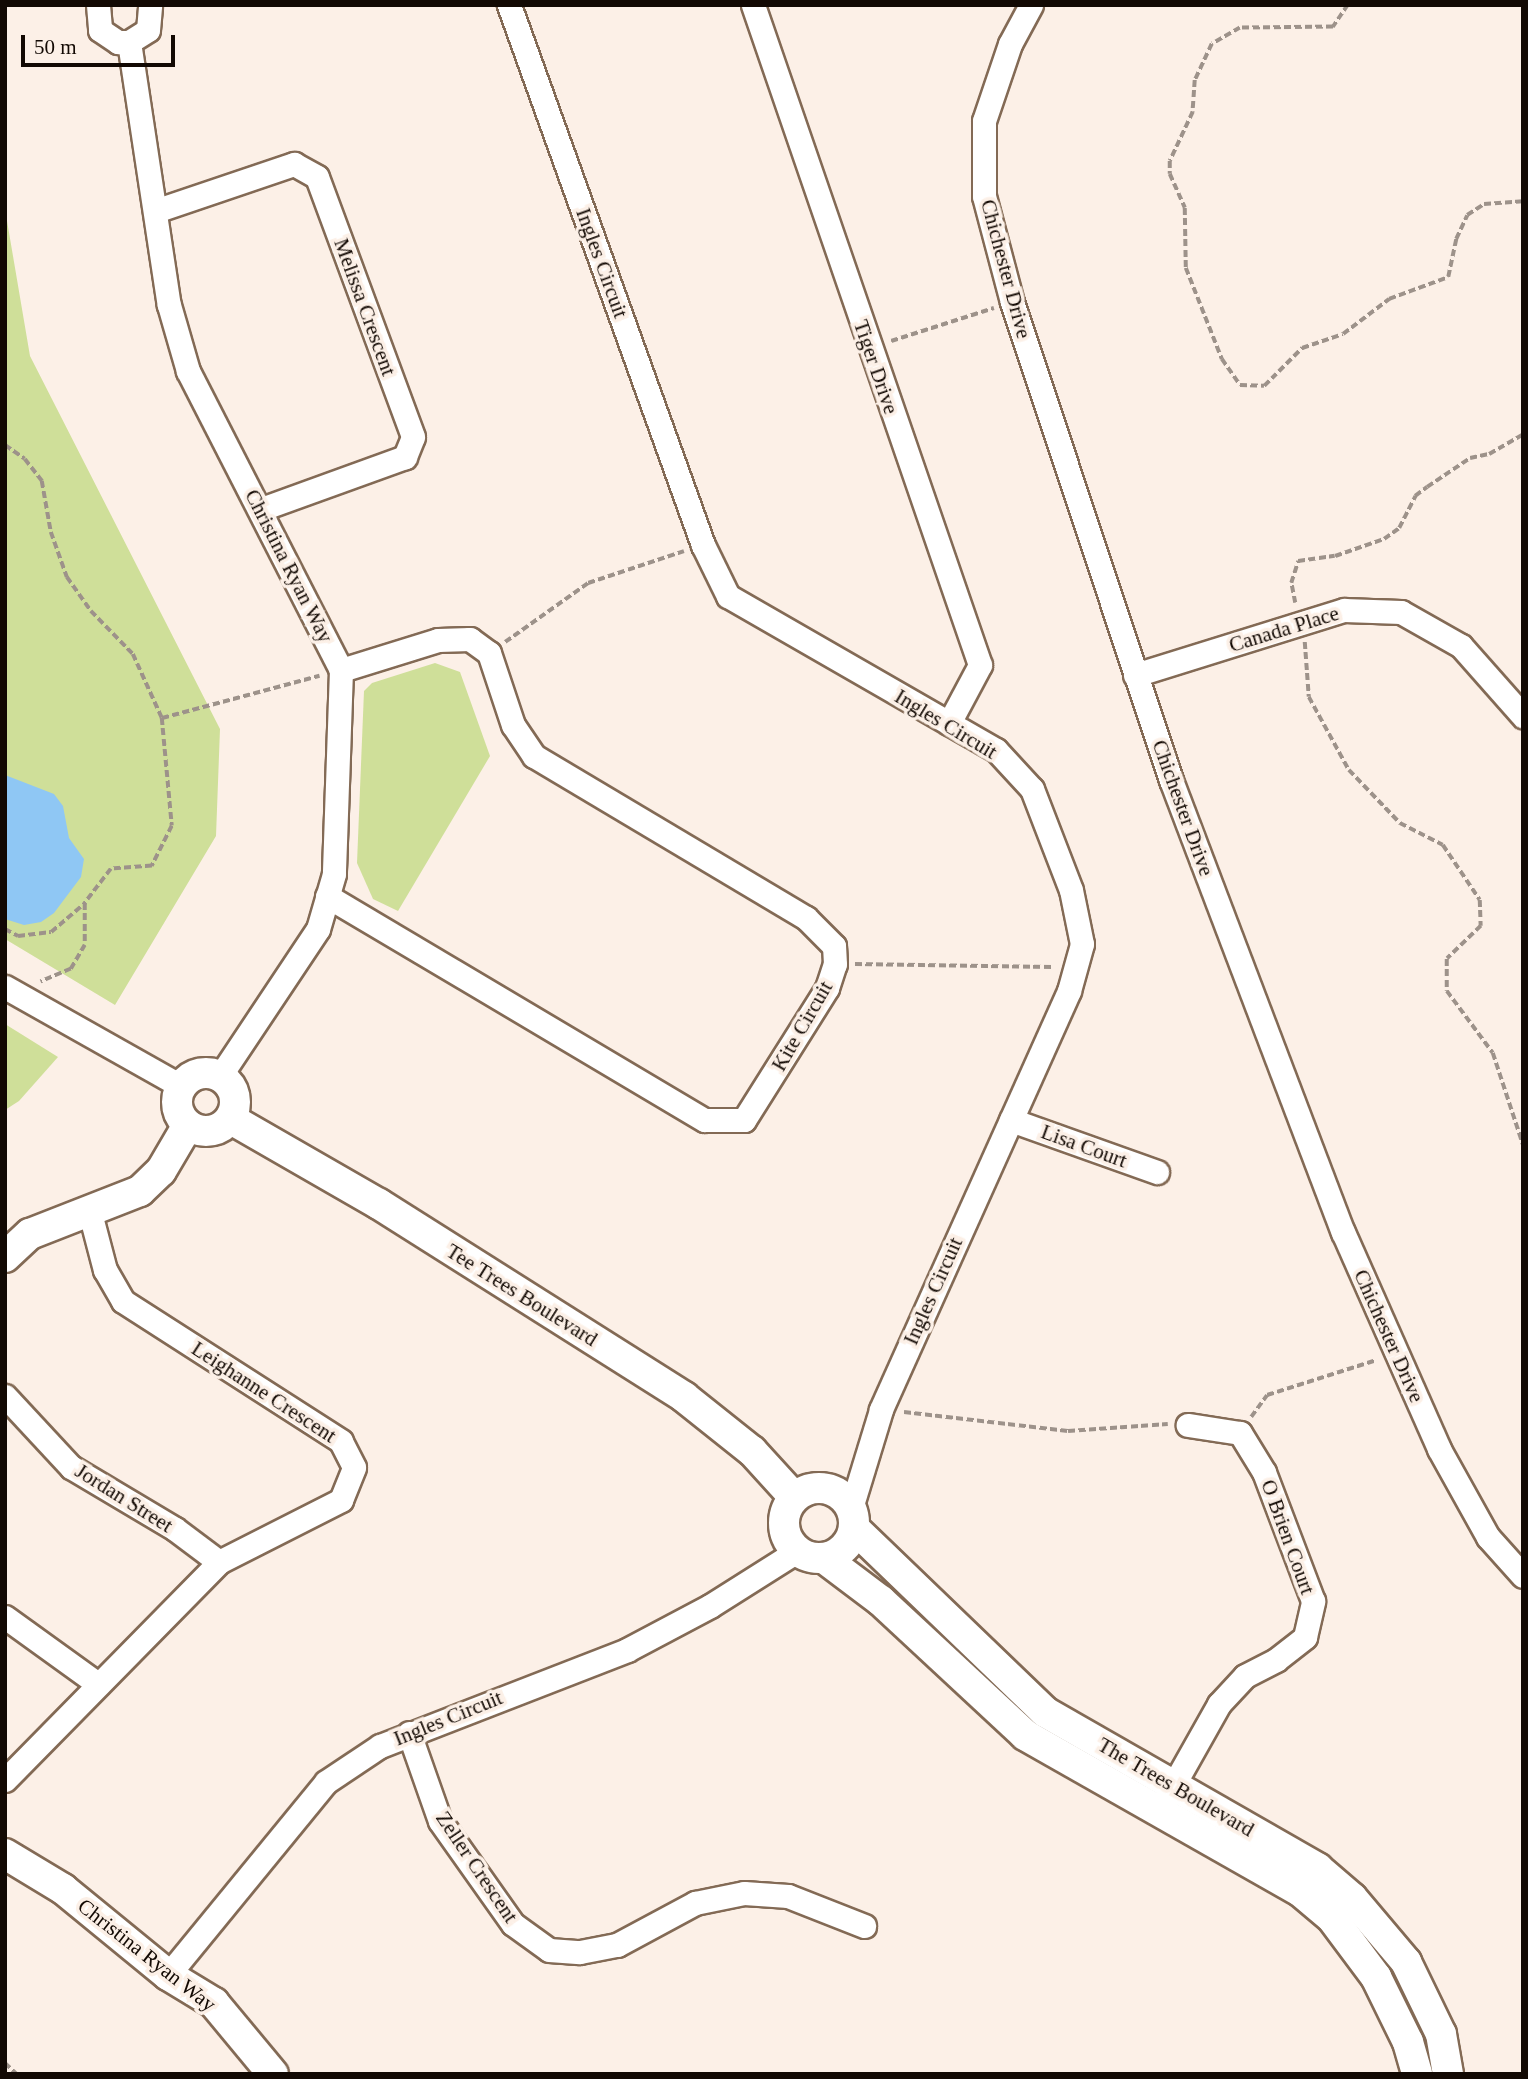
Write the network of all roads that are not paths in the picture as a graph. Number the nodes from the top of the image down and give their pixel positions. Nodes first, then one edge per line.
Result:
1 (98, 5) edge
2 (509, 5) edge
3 (753, 5) edge
4 (1031, 5) edge
5 (152, 6) edge
6 (129, 43) junction
7 (155, 211) junction
8 (261, 509) junction
9 (341, 670) junction
10 (1135, 676) junction
11 (1523, 716) edge
12 (950, 723) junction
13 (327, 896) junction
14 (12, 991) edge
15 (220, 1076) junction
16 (181, 1086) junction
17 (231, 1119) junction
18 (1011, 1119) junction
19 (188, 1125) junction
20 (1157, 1172) dead end
21 (90, 1213) junction
22 (5, 1256) edge
23 (5, 1396) edge
24 (1188, 1425) road end
25 (794, 1497) junction
26 (853, 1519) junction
27 (810, 1554) junction
28 (219, 1562) junction
29 (1523, 1576) edge
30 (5, 1617) edge
31 (98, 1684) junction
32 (409, 1733) junction
33 (5, 1780) edge
34 (1166, 1798) junction
35 (5, 1854) edge
36 (863, 1926) dead end
37 (168, 1975) junction
38 (273, 2074) edge
39 (1417, 2074) edge
40 (1448, 2074) edge

1 - 6 street
2 - 12 street, Ingles Circuit
3 - 12 street, Tiger Drive
4 - 10 street, Chichester Drive
5 - 6 street
6 - 7 street, Christina Ryan Way
7 - 8 street, Christina Ryan Way
7 - 8 street, Melissa Crescent
8 - 9 street, Christina Ryan Way
9 - 13 street, Christina Ryan Way
9 - 13 street, Kite Circuit
10 - 11 street, Canada Place
10 - 29 street, Chichester Drive
12 - 18 street, Ingles Circuit
13 - 15 street, Christina Ryan Way
14 - 16 street
15 - 16 street
15 - 17 street
16 - 19 street
17 - 19 street
17 - 25 street, Tee Trees Boulevard
18 - 20 street, Lisa Court
18 - 26 street, Ingles Circuit
19 - 21 street
21 - 22 street
21 - 28 street, Leighanne Crescent
23 - 28 street, Jordan Street
24 - 34 street, O Brien Court
25 - 26 street
25 - 27 street
26 - 27 street
26 - 34 street, The Trees Boulevard
27 - 32 street, Ingles Circuit
27 - 34 street, The Trees Boulevard
28 - 31 street, Leighanne Crescent
30 - 31 street
31 - 33 street, Leighanne Crescent
32 - 36 street, Zeller Crescent
32 - 37 street, Ingles Circuit
34 - 39 street, The Trees Boulevard
34 - 40 street, The Trees Boulevard
35 - 37 street, Christina Ryan Way
37 - 38 street, Christina Ryan Way

